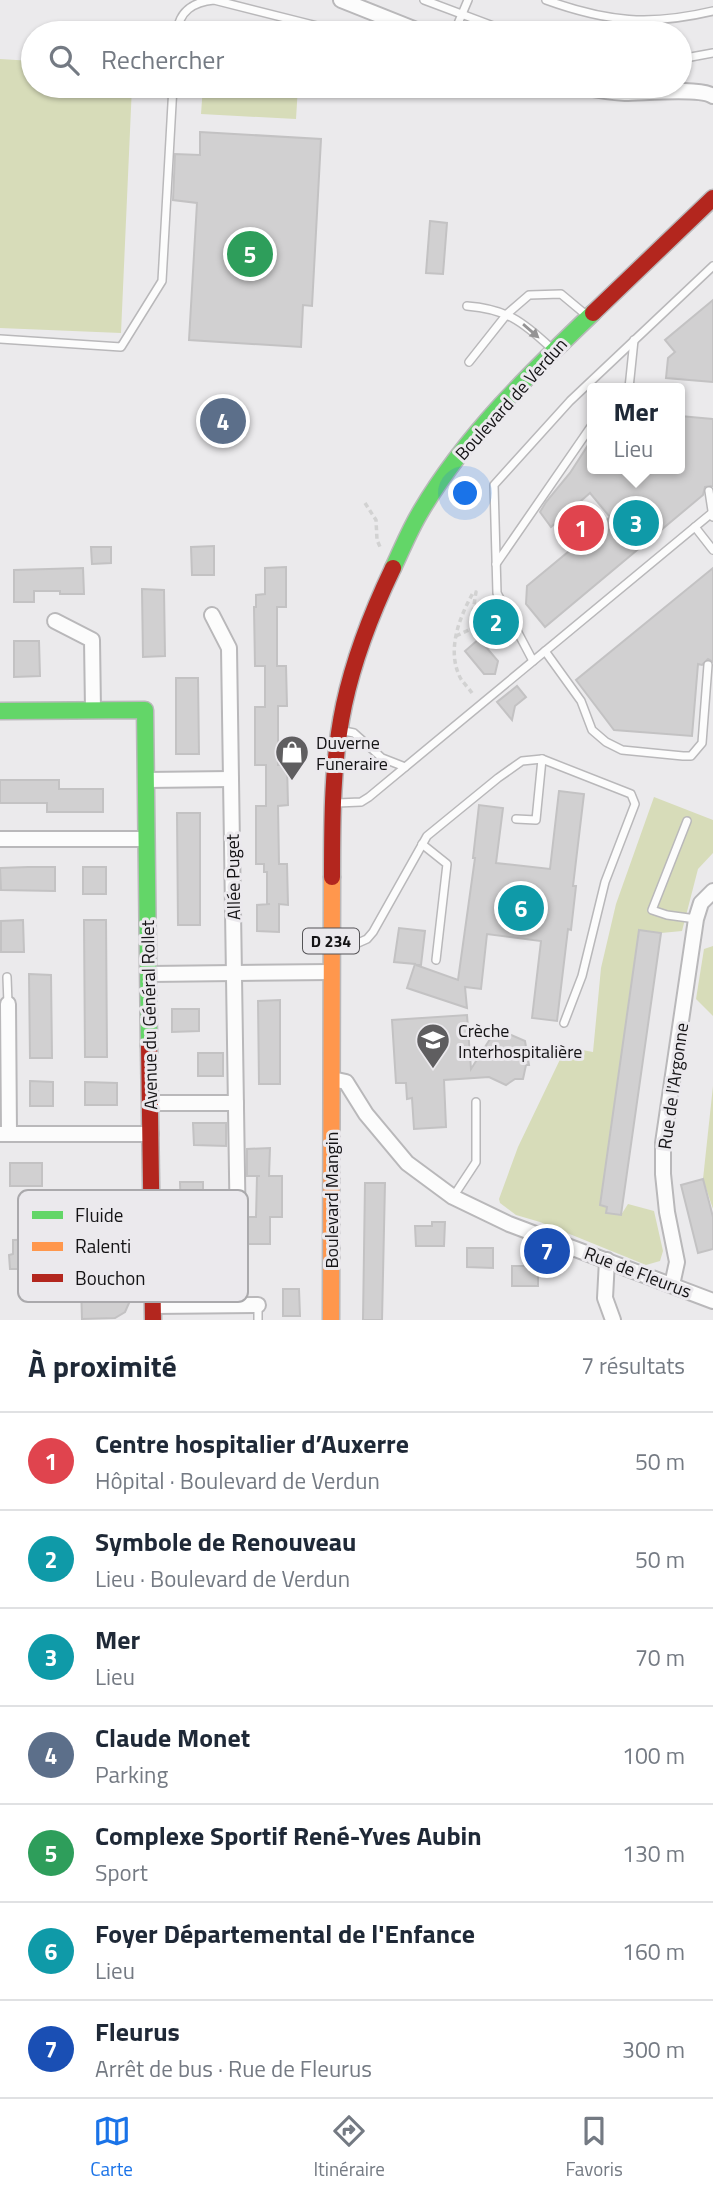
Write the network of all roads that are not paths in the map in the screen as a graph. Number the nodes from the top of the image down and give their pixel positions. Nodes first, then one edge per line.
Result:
1 (341, 0) edge
2 (424, 0) edge
3 (468, 0) edge
4 (546, 0) edge
5 (713, 11) edge
6 (462, 15) junction
7 (180, 21) edge
8 (297, 21) edge
9 (394, 21) edge
10 (459, 21) edge
11 (479, 21) edge
12 (713, 53) edge
13 (692, 57) edge
14 (692, 92) edge
15 (713, 96) edge
16 (172, 98) edge
17 (713, 198) edge
18 (713, 266) edge
19 (467, 306) dead end
20 (507, 314) junction
21 (589, 317) junction
22 (0, 339) edge
23 (635, 340) junction
24 (553, 350) junction
25 (469, 362) dead end
26 (589, 383) edge
27 (630, 383) edge
28 (587, 385) edge
29 (587, 432) edge
30 (573, 451) junction
31 (581, 456) dead end
32 (709, 491) dead end
33 (712, 515) edge
34 (695, 527) junction
35 (713, 550) edge
36 (495, 565) junction
37 (212, 615) dead end
38 (55, 621) dead end
39 (544, 651) junction
40 (533, 661) junction
41 (708, 665) dead end
42 (93, 710) junction
43 (0, 711) edge
44 (339, 731) junction
45 (542, 759) junction
46 (405, 767) junction
47 (231, 779) junction
48 (146, 780) junction
49 (333, 803) junction
50 (516, 819) dead end
51 (687, 821) dead end
52 (0, 839) edge
53 (146, 839) junction
54 (422, 844) junction
55 (712, 889) edge
56 (696, 919) junction
57 (331, 942) junction
58 (436, 960) dead end
59 (331, 972) junction
60 (149, 974) junction
61 (234, 974) junction
62 (7, 977) dead end
63 (8, 1004) joint
64 (564, 1023) dead end
65 (332, 1079) junction
66 (476, 1102) dead end
67 (151, 1103) junction
68 (236, 1103) junction
69 (4, 1134) edge
70 (151, 1134) junction
71 (152, 1190) edge
72 (237, 1190) edge
73 (453, 1197) junction
74 (607, 1260) junction
75 (672, 1285) junction
76 (713, 1301) edge
77 (239, 1302) edge
78 (239, 1305) junction
79 (153, 1313) edge
80 (258, 1313) edge
81 (331, 1320) edge
82 (613, 1320) edge

1 - 9 street
2 - 6 lane
3 - 6 lane
4 - 5 lane
6 - 10 lane
6 - 11 lane
7 - 8 lane
12 - 13 lane
14 - 15 street
16 - 22 lane
17 - 21 main road, Boulevard de Verdun / D 234
18 - 23 lane
19 - 20 lane
20 - 21 lane
20 -> 24 lane
20 - 25 lane
21 - 24 main road, Boulevard de Verdun / D 234
23 - 26 lane
23 - 27 lane
24 - 44 main road, Boulevard de Verdun / D 234
28 - 36 lane
29 - 30 lane
30 - 31 lane
30 - 36 lane
32 - 33 lane
33 - 34 lane
34 - 35 lane
34 - 39 lane
36 - 40 lane
37 - 47 street, Allée Puget
38 - 42 street
39 - 40 lane
39 - 41 lane
40 - 46 lane
42 - 43 main road
42 - 48 main road, Avenue du Général Rollet
44 - 46 lane
44 - 49 main road, Boulevard de Verdun / D 234
45 - 50 lane
45 - 54 lane
45 - 64 lane
46 - 49 lane
47 - 48 street
47 - 61 street, Allée Puget
48 - 53 main road, Avenue du Général Rollet
49 - 57 main road, D 234
51 - 56 lane
52 - 53 street
53 - 60 main road, Avenue du Général Rollet
54 - 57 lane
54 - 58 lane
55 - 56 street, Rue de l'Argonne
56 - 75 street, Rue de l'Argonne
57 - 59 main road, D 234
59 - 61 street
59 - 65 main road, D 234
60 - 61 street
60 - 67 main road, Avenue du Général Rollet
61 - 68 street, Allée Puget
62 - 63 lane
63 - 69 street
65 - 73 street, Rue de Fleurus
65 - 81 main road, Boulevard Mangin / D 234
66 - 73 lane
67 - 68 street
67 - 70 main road, Avenue du Général Rollet
68 - 72 street, Allée Puget
69 - 70 street
70 - 71 main road, Avenue du Général Rollet
73 - 74 street, Rue de Fleurus
74 - 75 street, Rue de Fleurus
74 - 82 street
75 - 76 street, Rue de Fleurus
77 - 78 street, Allée Puget
78 - 79 street
78 - 80 street

